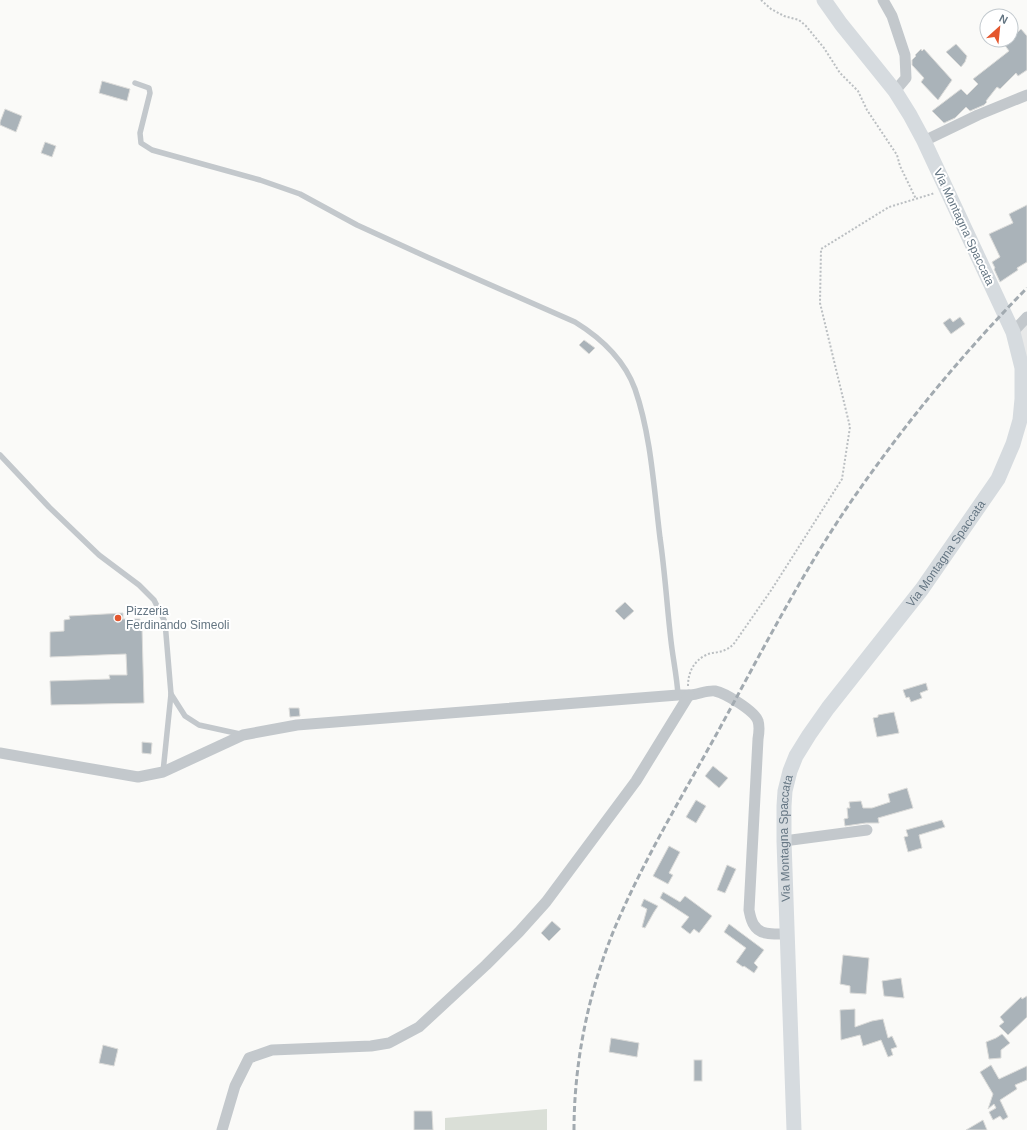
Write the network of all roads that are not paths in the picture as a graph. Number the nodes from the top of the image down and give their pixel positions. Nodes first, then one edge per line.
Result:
1 (824, 0) edge
2 (883, 0) edge
3 (135, 84) dead end
4 (895, 91) junction
5 (1027, 95) edge
6 (924, 141) junction
7 (1027, 317) edge
8 (1013, 332) junction
9 (0, 456) edge
10 (171, 694) junction
11 (684, 695) junction
12 (243, 735) junction
13 (0, 753) edge
14 (163, 772) junction
15 (867, 830) dead end
16 (784, 841) junction
17 (786, 934) junction
18 (222, 1130) edge
19 (794, 1130) edge

1 - 4 main road, Via Montagna Spaccata
2 - 4 street
3 - 11 lane
4 - 6 main road, Via Montagna Spaccata
5 - 6 street
6 - 8 main road, Via Montagna Spaccata
7 - 8 street
8 - 16 main road, Via Montagna Spaccata
9 - 10 lane
10 - 12 lane
10 - 14 lane
11 - 12 street
11 - 17 street
11 - 18 street
12 - 14 street
13 - 14 street
15 - 16 street
16 - 17 main road, Via Montagna Spaccata
17 - 19 main road, Via Montagna Spaccata

